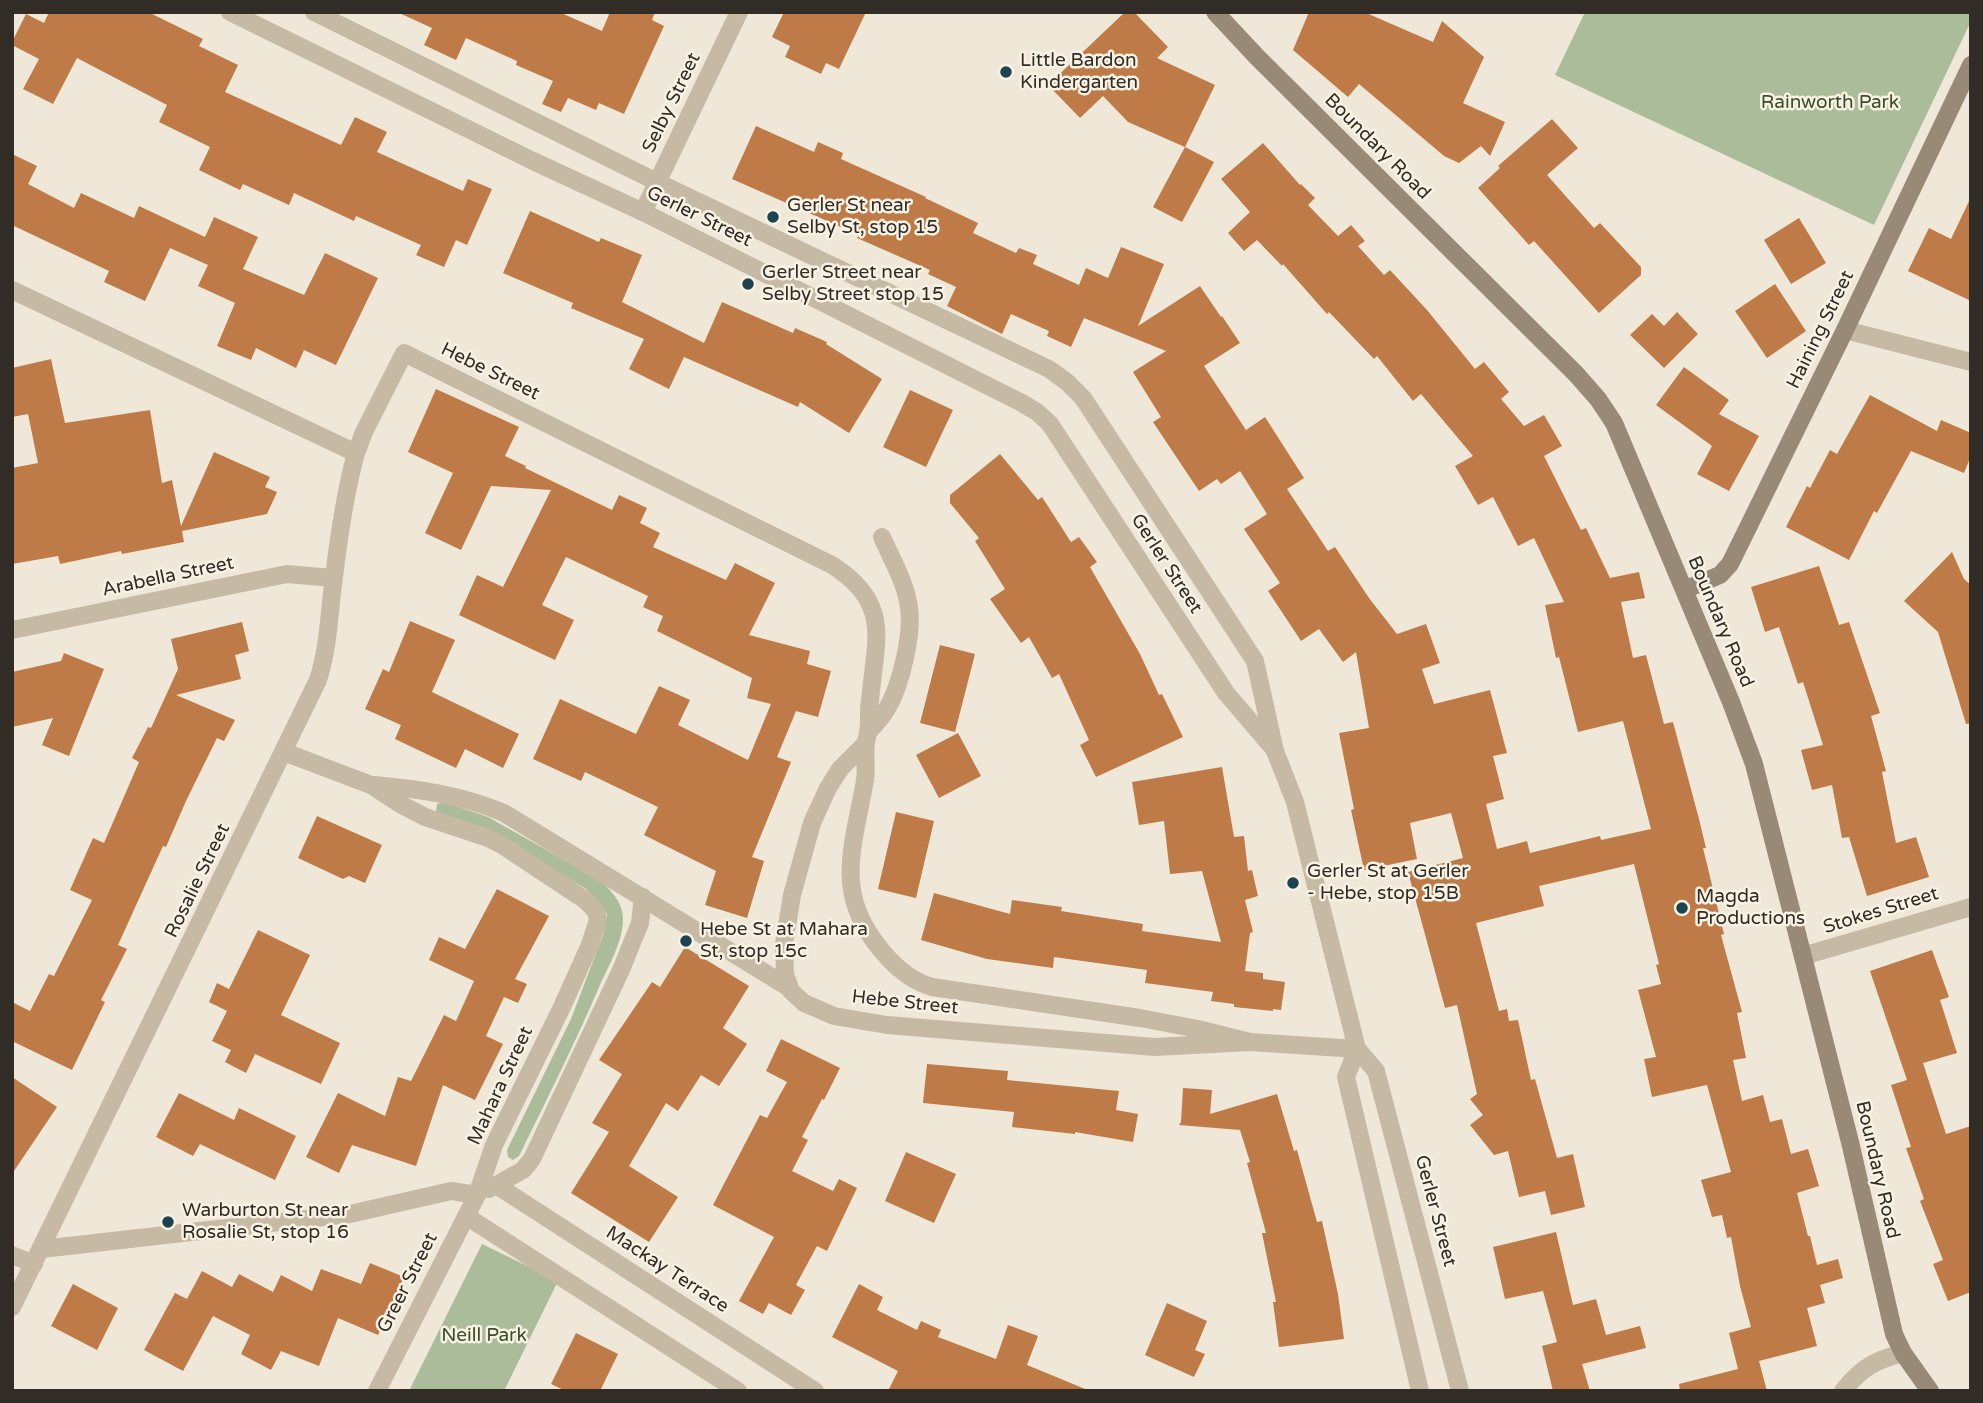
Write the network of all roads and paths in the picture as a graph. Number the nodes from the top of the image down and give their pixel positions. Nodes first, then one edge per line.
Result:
1 (230, 12) edge
2 (314, 12) edge
3 (739, 12) edge
4 (1215, 12) edge
5 (1971, 65) edge
6 (657, 182) junction
7 (643, 212) junction
8 (12, 290) edge
9 (1845, 330) junction
10 (1971, 362) edge
11 (356, 453) junction
12 (882, 537) dead end
13 (333, 578) junction
14 (1684, 590) junction
15 (12, 630) edge
16 (867, 738) junction
17 (1275, 751) junction
18 (284, 752) junction
19 (371, 785) junction
20 (643, 897) junction
21 (1971, 906) edge
22 (1804, 956) junction
23 (788, 987) junction
24 (1250, 1042) junction
25 (1357, 1049) junction
26 (496, 1185) junction
27 (477, 1195) junction
28 (466, 1216) junction
29 (12, 1255) edge
30 (38, 1256) junction
31 (12, 1307) edge
32 (1903, 1353) junction
33 (377, 1391) edge
34 (738, 1391) edge
35 (815, 1391) edge
36 (1420, 1391) edge
37 (1460, 1391) edge
38 (1843, 1391) edge
39 (1930, 1391) edge

1 - 7 street, Gerler Street
2 - 6 street, Gerler Street
3 - 6 street, Selby Street
4 - 14 main road, Boundary Road
5 - 9 main road, Haining Street
6 - 7 street, Selby Street
6 - 17 street, Gerler Street
7 - 17 street, Gerler Street
8 - 11 street
9 - 10 street
9 - 14 main road, Haining Street
11 - 13 street, Rosalie Street
11 - 16 street, Hebe Street
12 - 16 street
13 - 15 street, Arabella Street
13 - 18 street, Rosalie Street
14 - 22 main road, Boundary Road
16 - 23 street
16 - 24 street, Hebe Street
17 - 25 street, Gerler Street
18 - 19 street, Mahara Street
18 - 30 street, Rosalie Street
19 - 20 street, Mahara Street
19 - 27 street, Mahara Street
20 - 23 street, Mahara Street
20 - 26 street
21 - 22 street, Stokes Street
22 - 32 main road, Boundary Road
23 - 24 street, Hebe Street
24 - 25 street, Hebe Street
25 - 36 street
25 - 37 street, Gerler Street
26 - 27 street
26 - 35 street, Mackay Terrace
27 - 28 street, Greer Street
27 - 30 street
28 - 33 street, Greer Street
28 - 34 street
29 - 30 street
30 - 31 street, Rosalie Street
32 - 38 street
32 - 39 main road, Boundary Road

